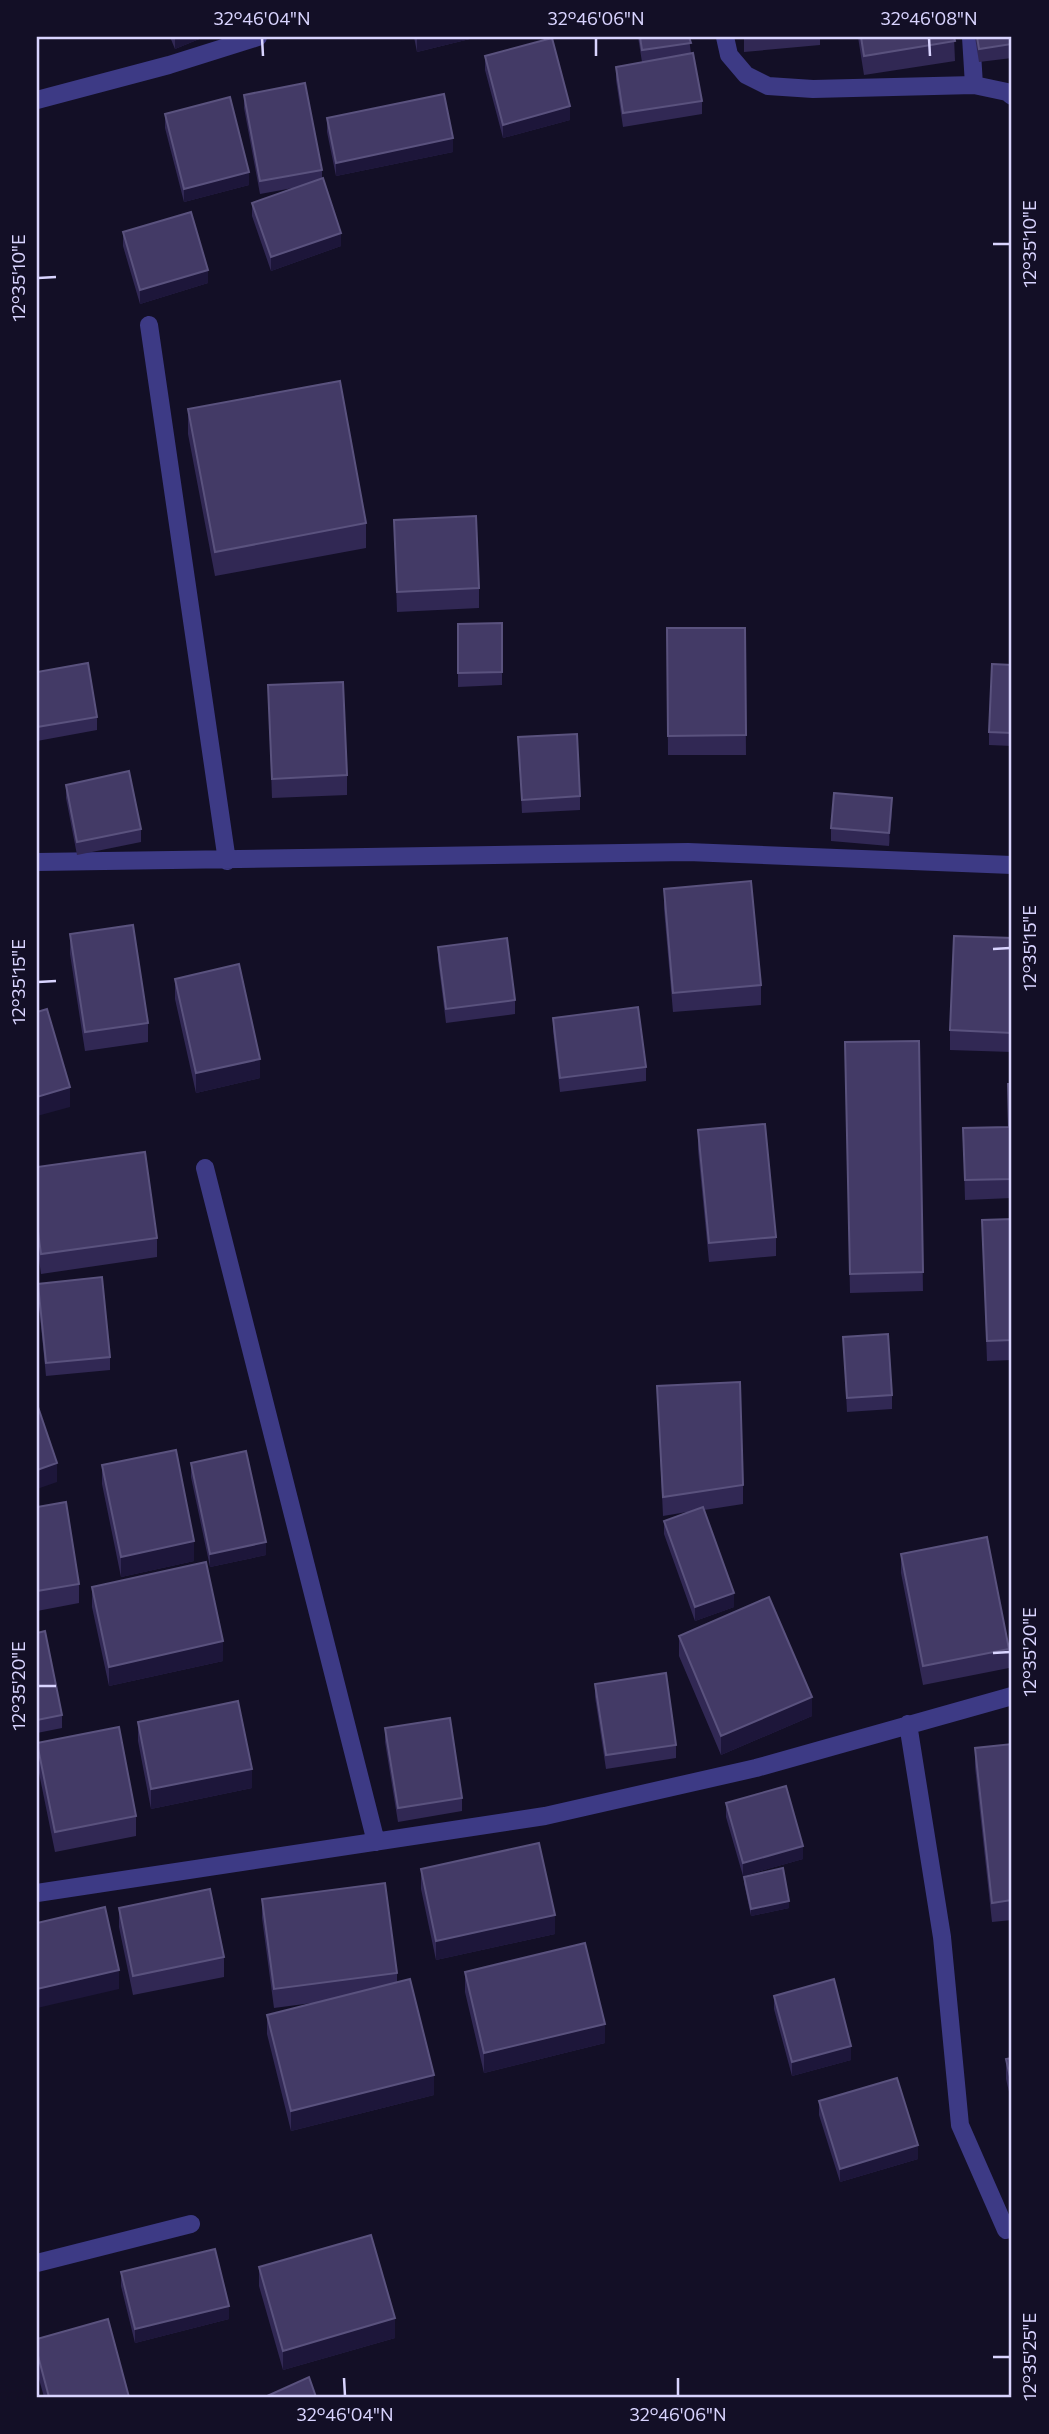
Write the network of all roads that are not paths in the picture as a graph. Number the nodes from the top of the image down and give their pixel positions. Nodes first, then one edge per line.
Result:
1 (258, 37) edge
2 (724, 37) edge
3 (971, 37) edge
4 (974, 85) junction
5 (1012, 96) edge
6 (37, 100) edge
7 (149, 325) dead end
8 (227, 861) junction
9 (37, 862) edge
10 (1012, 865) edge
11 (205, 1168) dead end
12 (1012, 1696) edge
13 (908, 1724) junction
14 (376, 1842) junction
15 (37, 1893) edge
16 (191, 2224) dead end
17 (1006, 2230) dead end
18 (37, 2263) edge

1 - 6 street
2 - 4 street
3 - 4 street
4 - 5 street
7 - 8 street
8 - 9 street
8 - 10 street
11 - 14 street
12 - 13 street
13 - 14 street
13 - 17 street
14 - 15 street
16 - 18 street

